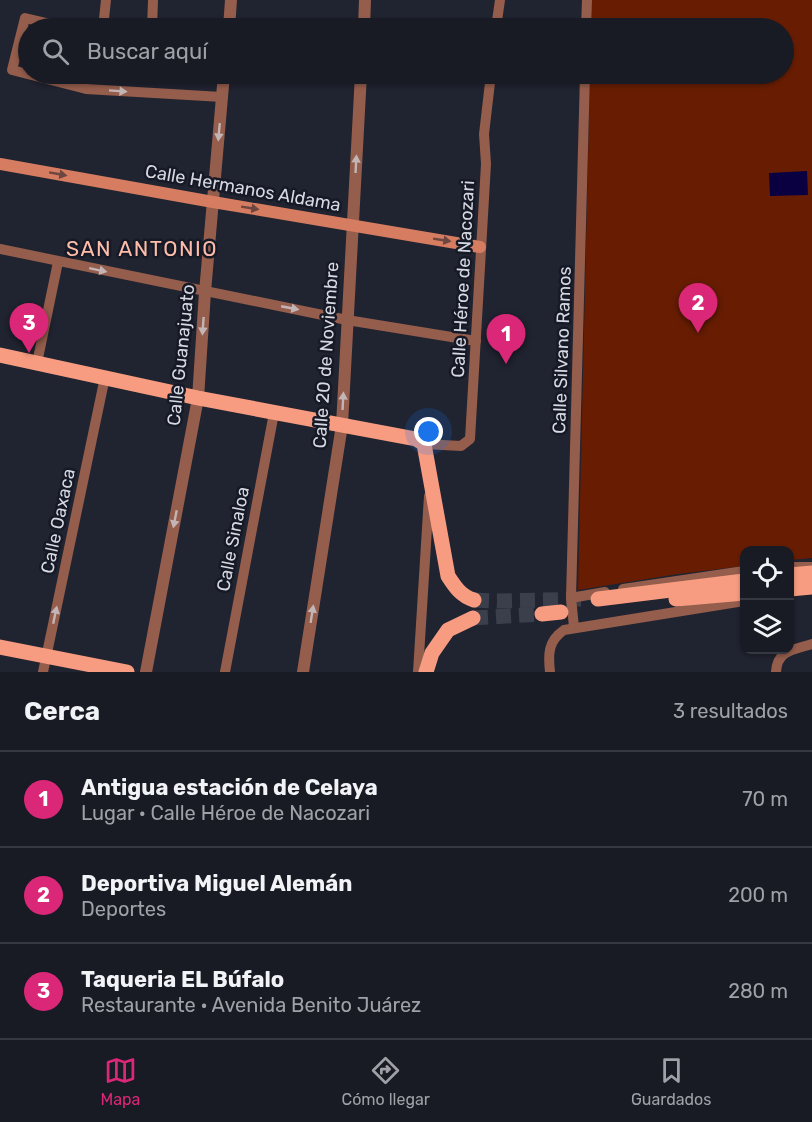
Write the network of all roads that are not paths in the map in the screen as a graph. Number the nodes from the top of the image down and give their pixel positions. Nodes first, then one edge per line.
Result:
1 (106, 0) edge
2 (153, 0) edge
3 (231, 0) edge
4 (365, 0) edge
5 (500, 0) edge
6 (587, 0) edge
7 (104, 18) edge
8 (152, 18) edge
9 (229, 18) edge
10 (364, 18) edge
11 (497, 18) edge
12 (586, 18) edge
13 (18, 46) edge
14 (18, 72) edge
15 (67, 84) edge
16 (223, 84) edge
17 (360, 84) edge
18 (490, 84) edge
19 (585, 84) edge
20 (222, 97) junction
21 (0, 164) edge
22 (213, 202) junction
23 (352, 225) junction
24 (480, 247) junction
25 (0, 249) edge
26 (57, 262) junction
27 (205, 292) junction
28 (348, 320) junction
29 (476, 341) junction
30 (0, 355) edge
31 (37, 363) junction
32 (105, 377) junction
33 (198, 398) junction
34 (274, 413) junction
35 (342, 425) junction
36 (424, 444) junction
37 (430, 479) junction
38 (794, 567) edge
39 (812, 567) edge
40 (740, 571) edge
41 (812, 573) edge
42 (794, 575) edge
43 (740, 582) edge
44 (740, 593) edge
45 (571, 597) junction
46 (474, 600) tunnel mouth
47 (740, 602) edge
48 (561, 612) dead end
49 (542, 614) tunnel mouth
50 (473, 618) tunnel mouth
51 (574, 627) junction
52 (812, 644) edge
53 (0, 646) edge
54 (46, 656) junction
55 (43, 672) edge
56 (127, 672) edge
57 (146, 672) edge
58 (225, 672) edge
59 (303, 672) edge
60 (418, 672) edge
61 (426, 672) edge
62 (550, 672) edge
63 (776, 672) edge

1 - 7 street
2 - 8 street
3 - 9 street
4 - 10 street
5 - 11 street
6 - 12 street
13 -> 14 street
15 -> 20 street
16 - 20 street, Calle Guanajuato
23 -> 17 street, Calle 20 de Noviembre
18 - 24 street, Calle Héroe de Nacozari
19 - 45 street, Calle Silvano Ramos
20 -> 22 street, Calle Guanajuato
21 -> 22 main road, Calle Hermanos Aldama
22 -> 23 main road, Calle Hermanos Aldama
22 - 27 street, Calle Guanajuato
23 -> 24 main road, Calle Hermanos Aldama
23 - 28 street, Calle 20 de Noviembre
24 - 29 street, Calle Héroe de Nacozari
25 - 26 street
26 -> 27 street
26 - 31 street
27 -> 28 street
27 -> 33 street, Calle Guanajuato
28 - 29 street
35 -> 28 street, Calle 20 de Noviembre
29 - 36 street, Calle Héroe de Nacozari
30 - 31 main road
31 - 32 main road
32 - 33 main road
54 -> 32 street, Calle Oaxaca
33 - 34 main road
33 -> 57 street, Calle Guanajuato
34 - 35 main road
34 - 58 street, Calle Sinaloa
35 - 36 main road
59 -> 35 street, Calle 20 de Noviembre
36 - 37 main road
37 - 46 main road
37 - 60 street
38 - 39 street
40 - 45 street
41 - 42 main road
43 - 44 main road
45 - 51 street, Calle Silvano Ramos
47 - 51 street
48 - 49 main road
50 - 61 main road
51 - 62 street
52 - 63 street
53 - 54 main road
54 - 55 street, Calle Oaxaca
54 - 56 main road

